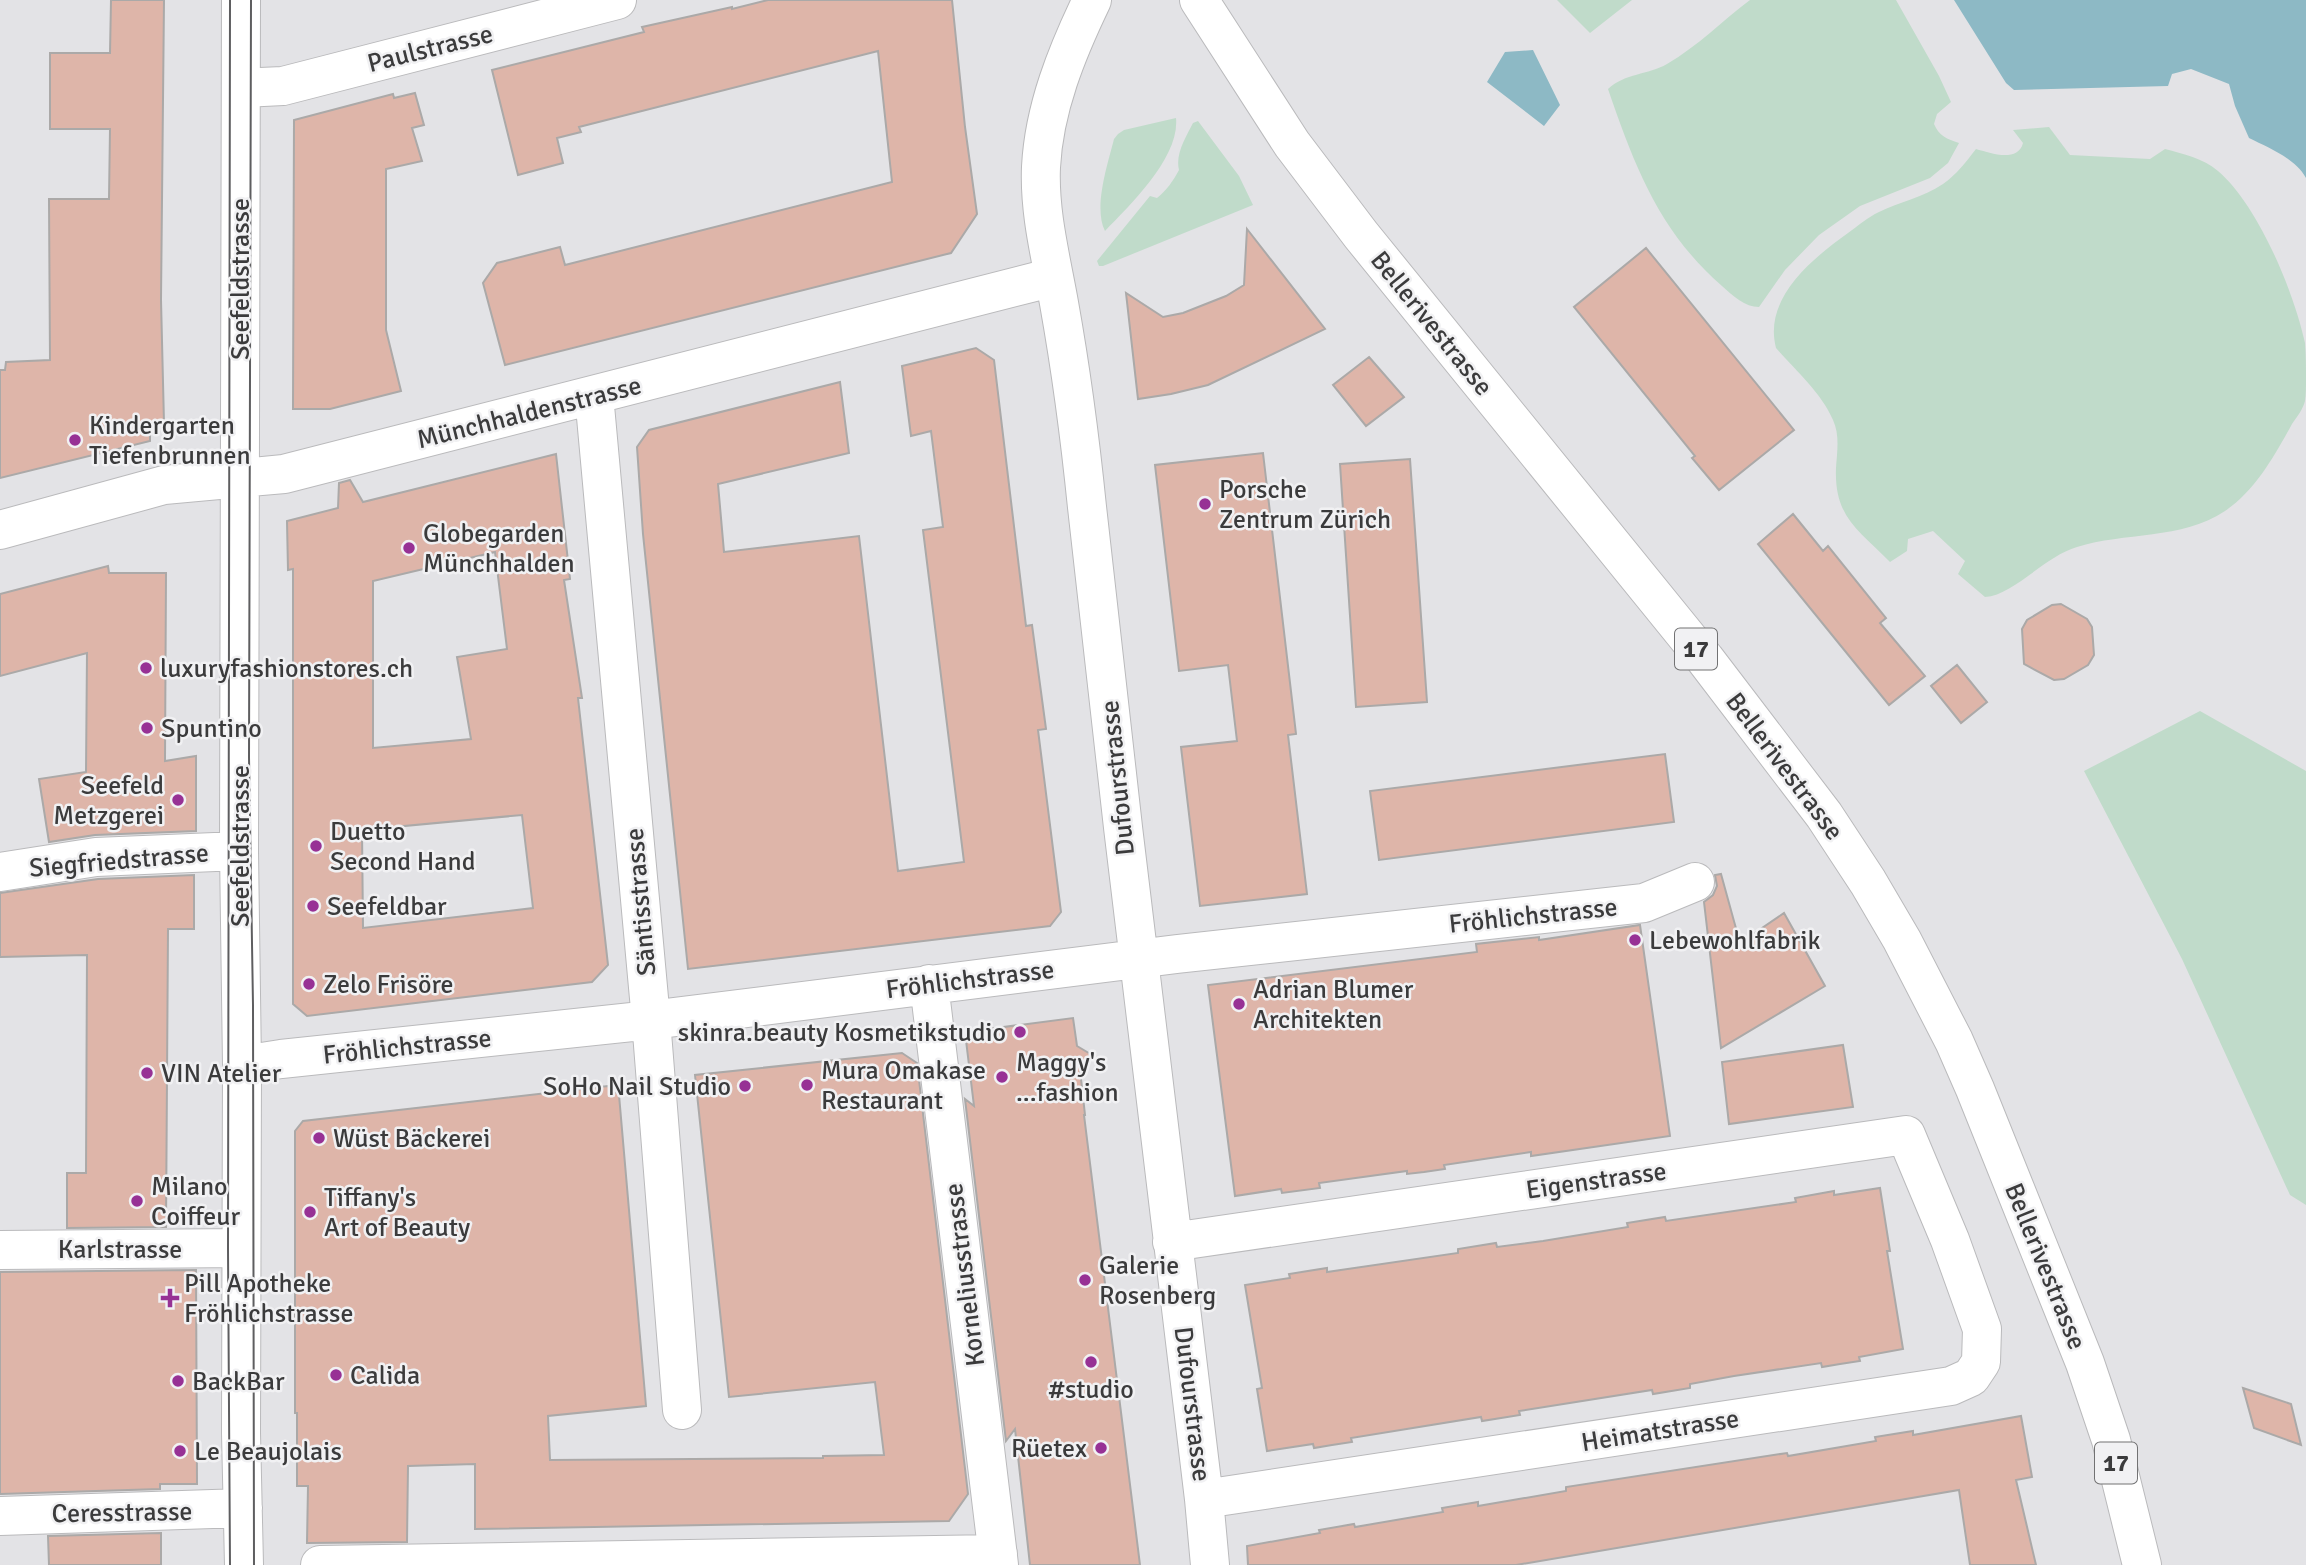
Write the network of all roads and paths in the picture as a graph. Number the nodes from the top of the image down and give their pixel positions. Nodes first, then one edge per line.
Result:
1 (241, 0) edge
2 (617, 0) edge
3 (1092, 0) edge
4 (1199, 0) edge
5 (241, 88) junction
6 (1054, 277) junction
7 (594, 395) junction
8 (240, 478) junction
9 (0, 530) edge
10 (239, 850) junction
11 (0, 872) edge
12 (1695, 882) dead end
13 (1138, 959) junction
14 (929, 984) junction
15 (651, 1020) junction
16 (242, 1065) junction
17 (1950, 1240) joint
18 (1172, 1242) junction
19 (241, 1248) junction
20 (0, 1250) edge
21 (682, 1410) dead end
22 (1205, 1499) junction
23 (243, 1508) junction
24 (0, 1516) edge
25 (999, 1559) edge
26 (244, 1565) edge
27 (320, 1565) edge
28 (1210, 1565) edge
29 (2142, 1565) edge

1 - 5 street, Seefeldstrasse
2 - 5 street, Paulstrasse
3 - 6 street, Dufourstrasse
4 - 29 street, Bellerivestrasse / 17
5 - 8 street, Seefeldstrasse
6 - 7 street, Münchhaldenstrasse
6 - 13 street, Dufourstrasse
7 - 8 street, Münchhaldenstrasse
7 - 15 street, Säntisstrasse
8 - 9 street, Münchhaldenstrasse
8 - 10 street, Seefeldstrasse
10 - 11 street, Siegfriedstrasse
10 - 16 street, Seefeldstrasse
12 - 13 street, Fröhlichstrasse
13 - 14 street, Fröhlichstrasse
13 - 18 street, Dufourstrasse
14 - 15 street, Fröhlichstrasse
14 - 25 street, Korneliusstrasse
15 - 16 street, Fröhlichstrasse
15 - 21 street, Säntisstrasse
16 - 19 street, Seefeldstrasse
17 - 18 street, Eigenstrasse
17 - 22 street, Heimatstrasse
18 - 22 street, Dufourstrasse
19 - 20 street, Karlstrasse
19 - 23 street, Seefeldstrasse
22 - 28 street, Dufourstrasse
23 - 24 street, Ceresstrasse
23 - 26 street, Seefeldstrasse
25 - 27 street

